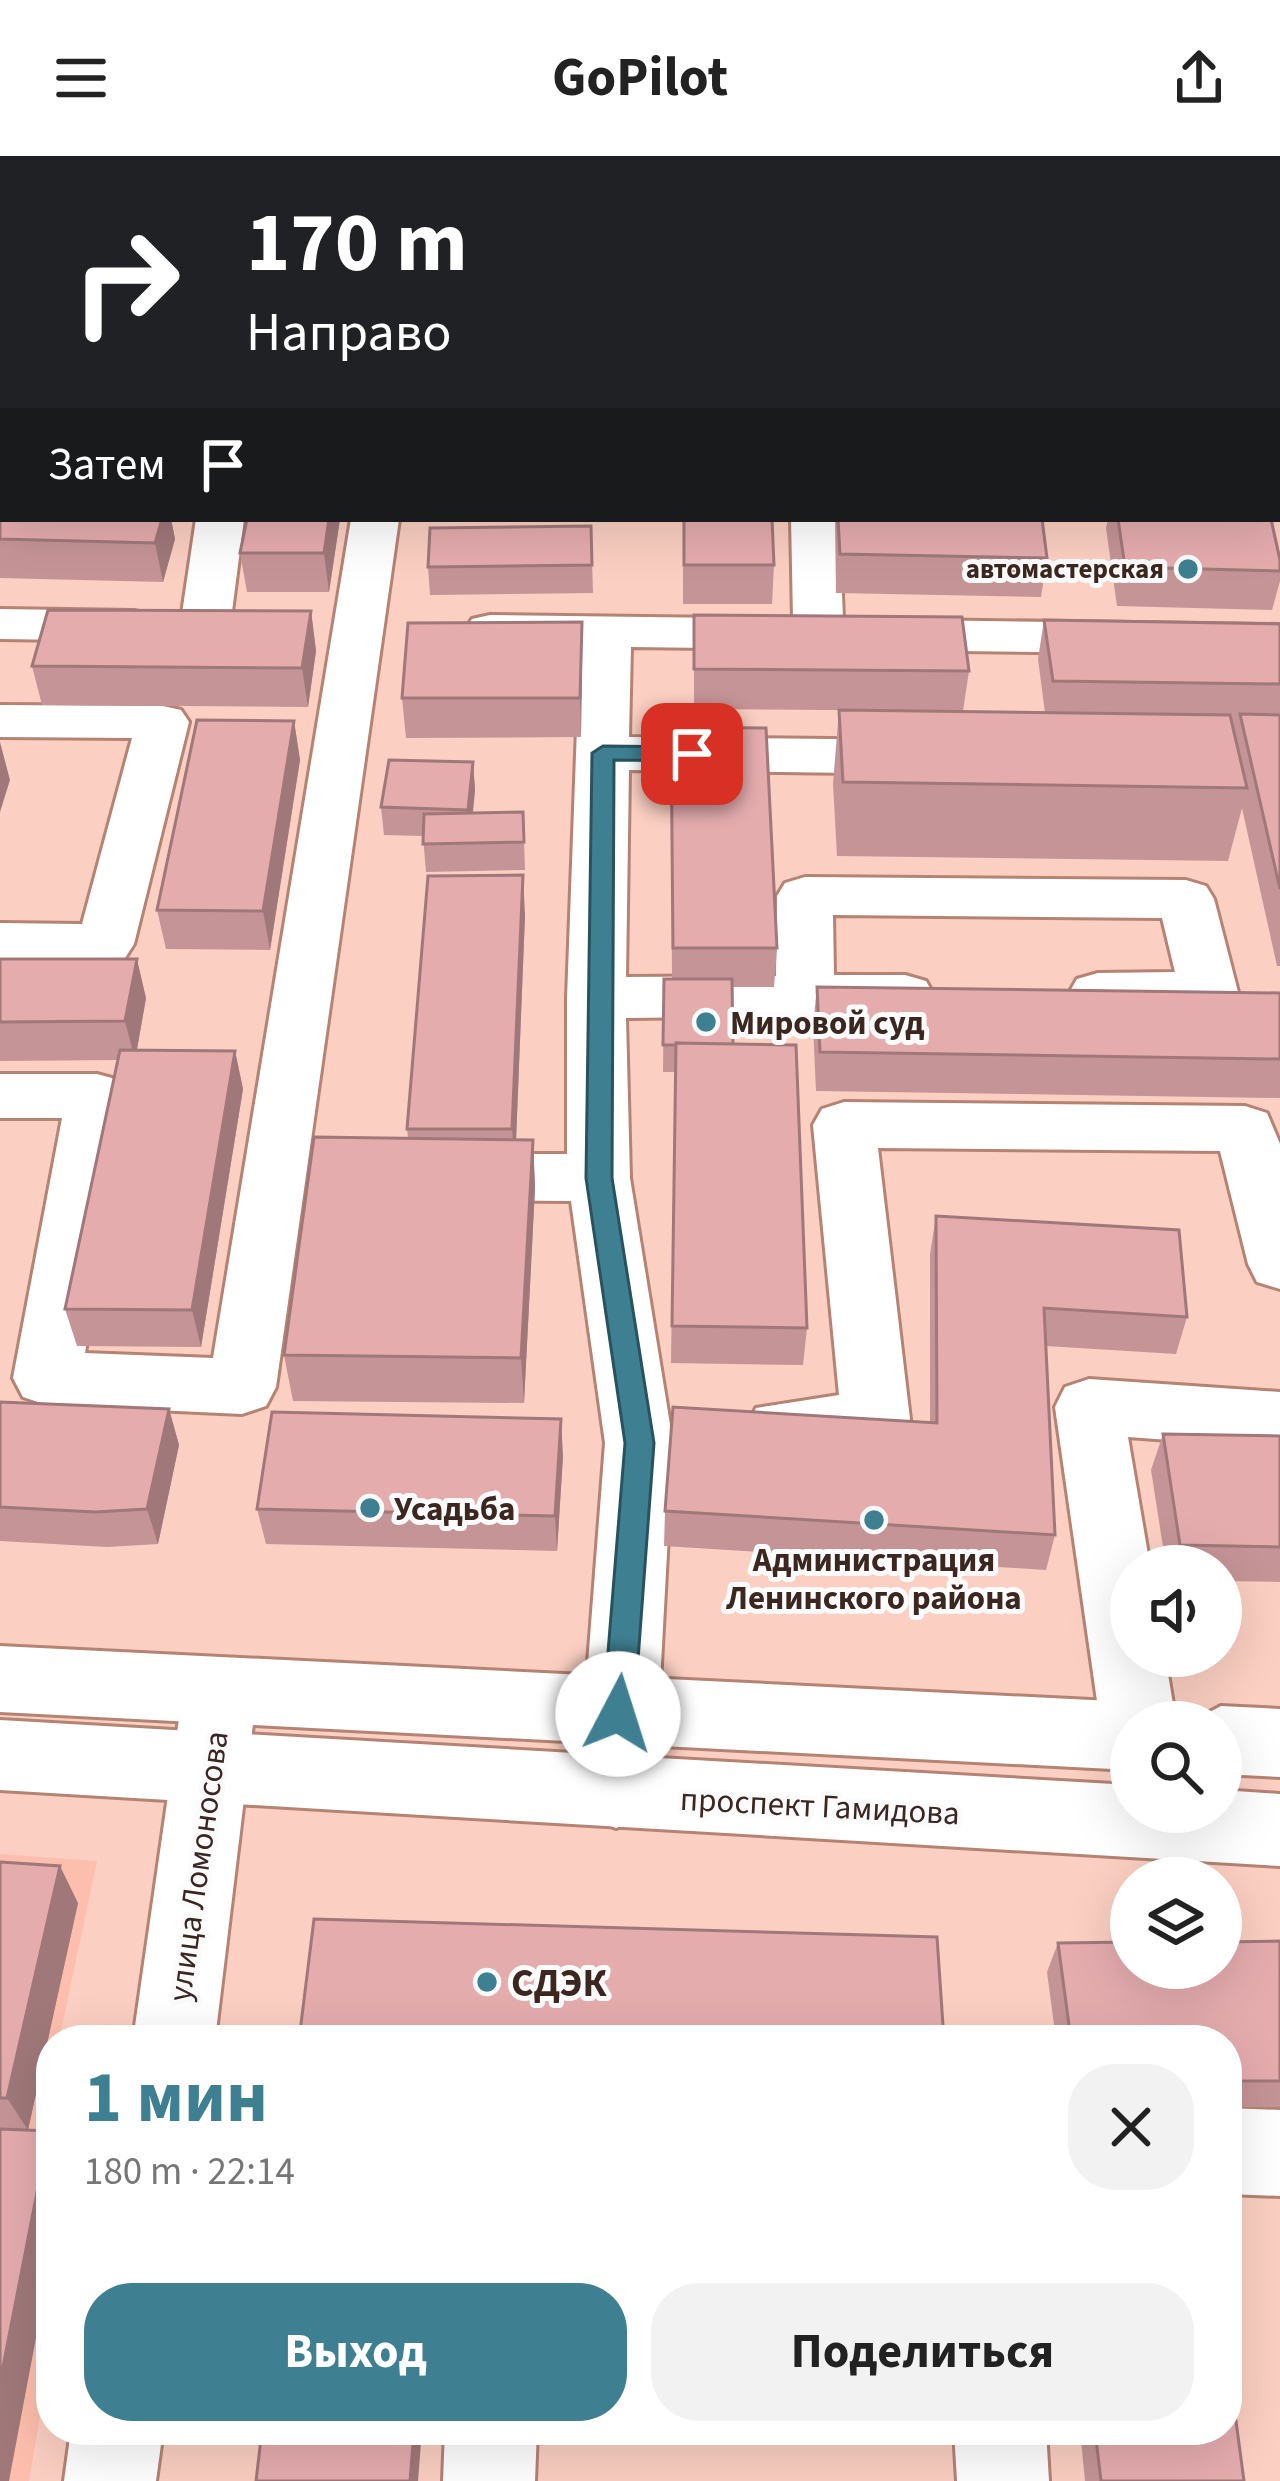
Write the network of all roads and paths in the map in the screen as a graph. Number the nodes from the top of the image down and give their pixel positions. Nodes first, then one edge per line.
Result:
1 (220, 522) edge
2 (375, 522) edge
3 (815, 522) edge
4 (0, 624) edge
5 (380, 629) junction
6 (606, 632) junction
7 (818, 635) junction
8 (1280, 640) edge
9 (0, 721) edge
10 (603, 753) junction
11 (975, 757) edge
12 (0, 943) edge
13 (948, 994) edge
14 (1043, 994) edge
15 (805, 996) junction
16 (596, 998) junction
17 (0, 1096) edge
18 (273, 1176) junction
19 (599, 1178) junction
20 (1280, 1264) edge
21 (1280, 1420) edge
22 (679, 1439) junction
23 (0, 1679) edge
24 (220, 1691) junction
25 (1135, 1701) edge
26 (618, 1714) junction
27 (1110, 1735) edge
28 (1242, 1741) edge
29 (1280, 1743) edge
30 (0, 1755) edge
31 (208, 1771) junction
32 (616, 1793) junction
33 (1110, 1817) edge
34 (1242, 1827) edge
35 (1280, 1830) edge
36 (176, 2025) edge
37 (1242, 2152) edge
38 (1280, 2153) edge
39 (115, 2445) edge
40 (490, 2445) edge
41 (1001, 2445) edge
42 (110, 2481) edge
43 (489, 2481) edge
44 (1003, 2481) edge

1 - 4 main road
2 - 5 main road
3 - 7 main road
5 - 6 main road
5 - 18 main road
6 - 7 main road
6 - 10 main road
7 - 8 main road
9 - 12 main road
10 - 11 main road
10 - 16 main road
13 - 15 main road
14 - 15 main road
15 - 16 main road
16 - 19 main road
17 - 18 main road
18 - 19 main road
19 - 22 main road
20 - 22 main road
21 - 25 main road
22 - 26 main road
23 - 24 main road
24 - 26 main road
24 - 31 main road, улица Ломоносова
26 - 27 main road
26 - 32 main road
28 - 29 main road
30 - 31 main road, проспект Гамидова
31 - 32 main road, проспект Гамидова
31 - 36 main road, улица Ломоносова
32 - 33 main road, проспект Гамидова
34 - 35 main road, проспект Гамидова
37 - 38 main road
39 - 42 main road
40 - 43 main road
41 - 44 main road

